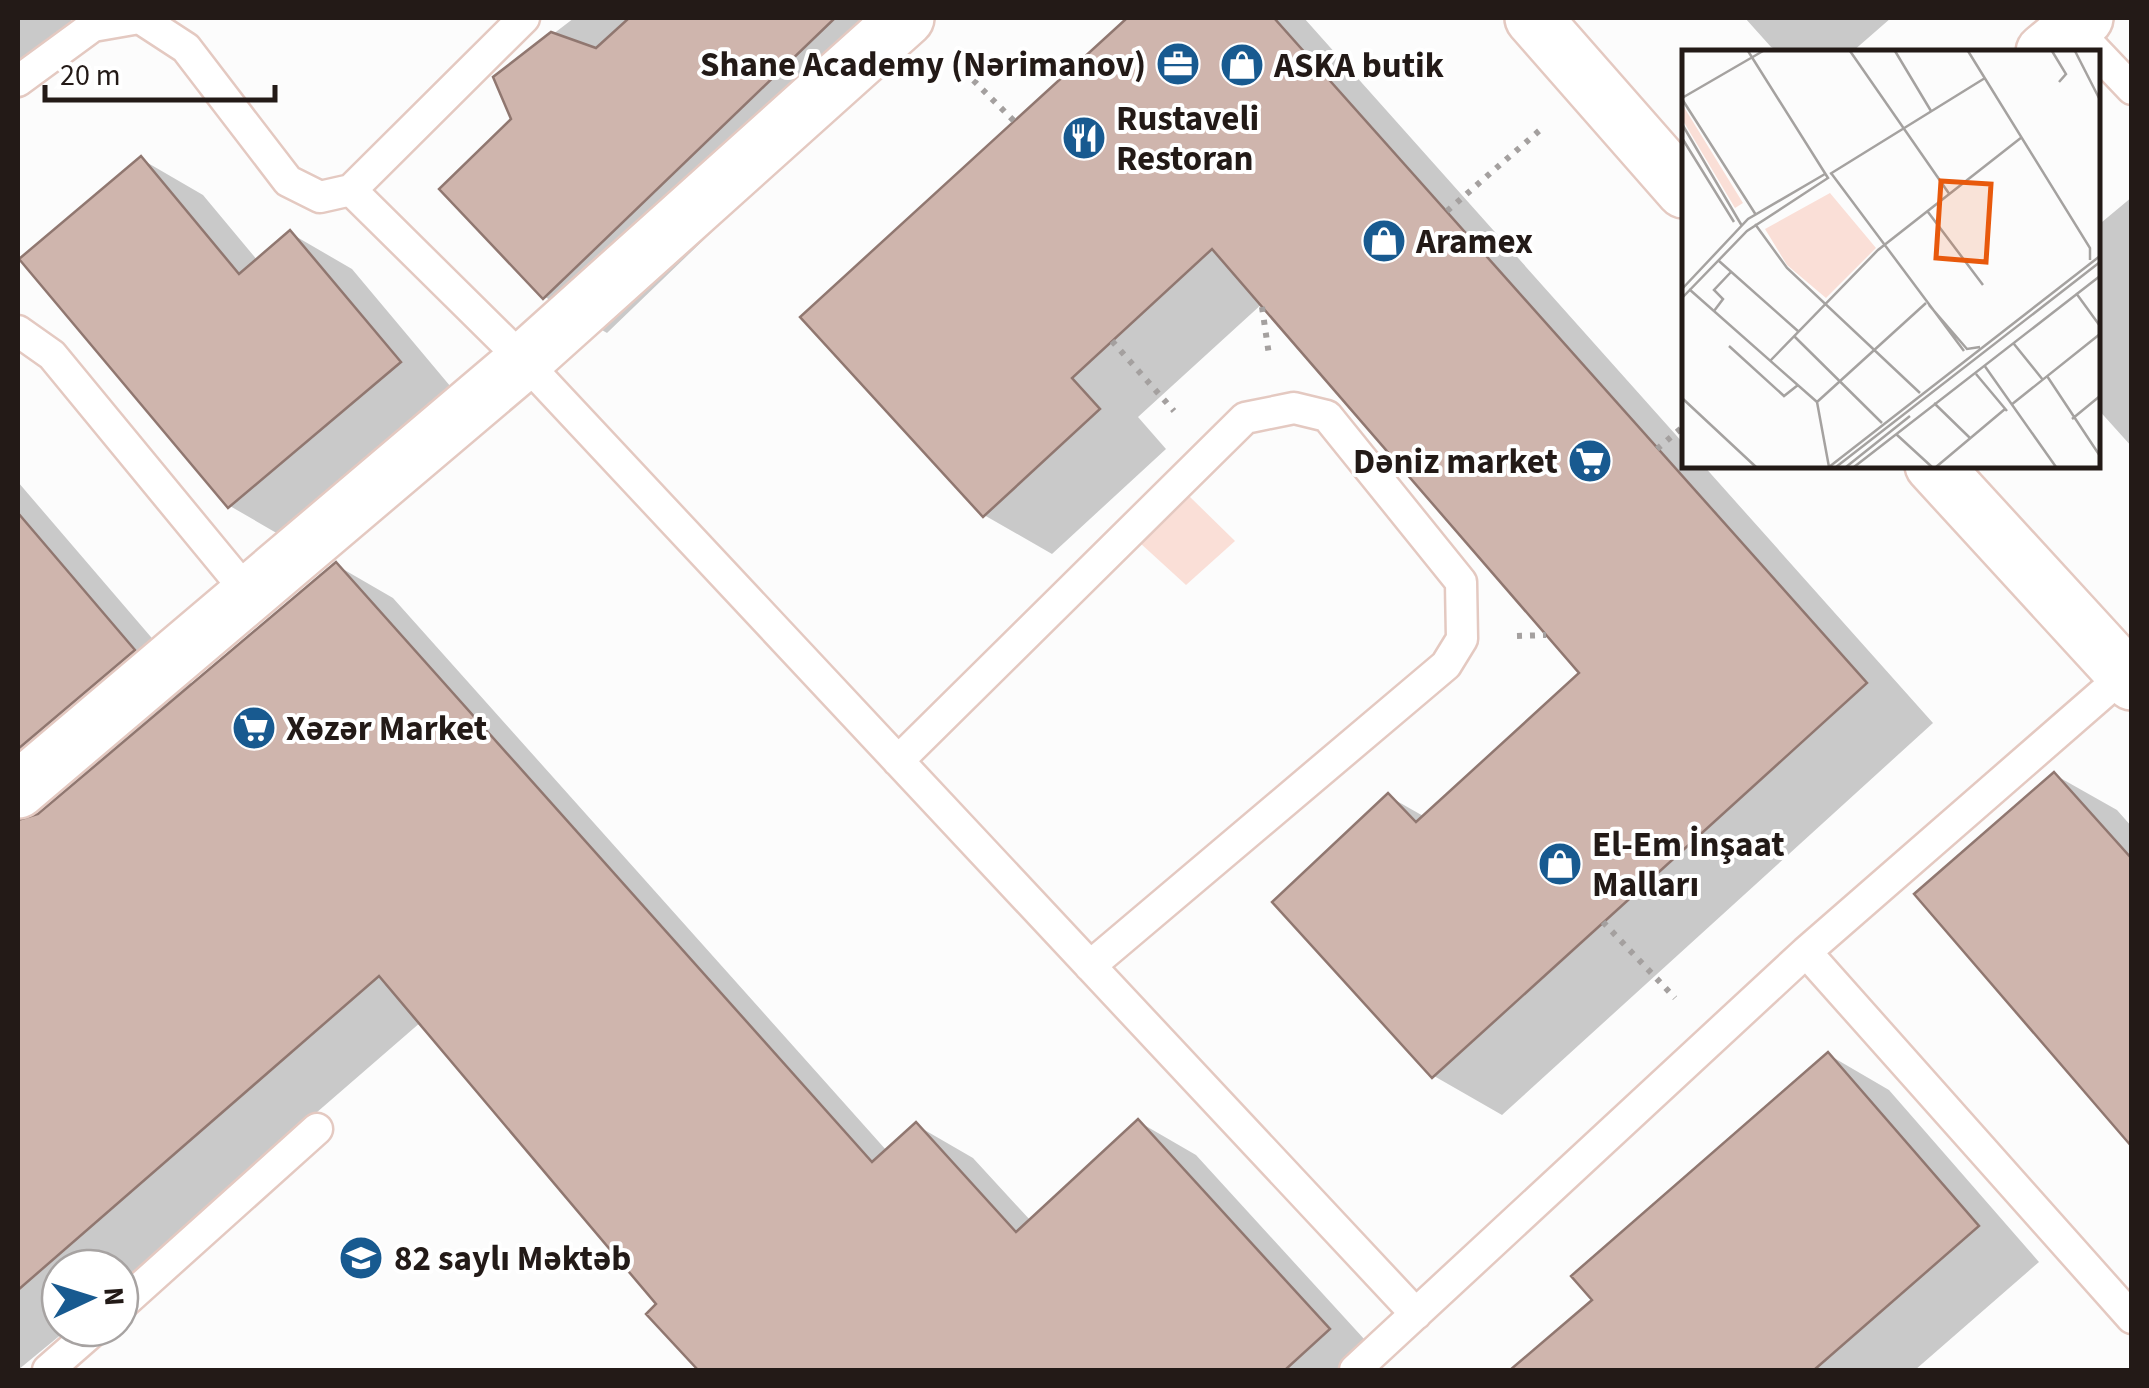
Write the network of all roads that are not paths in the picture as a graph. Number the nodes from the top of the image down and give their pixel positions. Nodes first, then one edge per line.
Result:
1 (140, 18) edge
2 (524, 18) edge
3 (906, 18) edge
4 (1533, 18) edge
5 (2068, 32) edge
6 (2088, 50) edge
7 (2099, 60) edge
8 (18, 82) edge
9 (2132, 90) edge
10 (1682, 188) edge
11 (352, 190) junction
12 (18, 331) edge
13 (524, 361) junction
14 (1936, 468) edge
15 (248, 593) junction
16 (2128, 678) edge
17 (898, 761) junction
18 (18, 790) edge
19 (1806, 952) junction
20 (1090, 966) junction
21 (317, 1129) dead end
22 (140, 1288) edge
23 (1416, 1314) junction
24 (2132, 1318) edge
25 (73, 1348) edge
26 (48, 1370) edge
27 (1354, 1370) edge

1 - 8 lane
1 - 11 lane
2 - 11 lane
3 - 13 street
4 - 10 street
5 - 6 lane
7 - 9 lane
11 - 13 lane
12 - 15 lane
13 - 15 street
13 - 17 lane
14 - 16 street
15 - 18 street
16 - 19 lane
17 - 20 lane
17 - 20 lane
19 - 23 lane
19 - 24 lane
20 - 23 lane
21 - 22 lane
23 - 27 lane
25 - 26 lane

